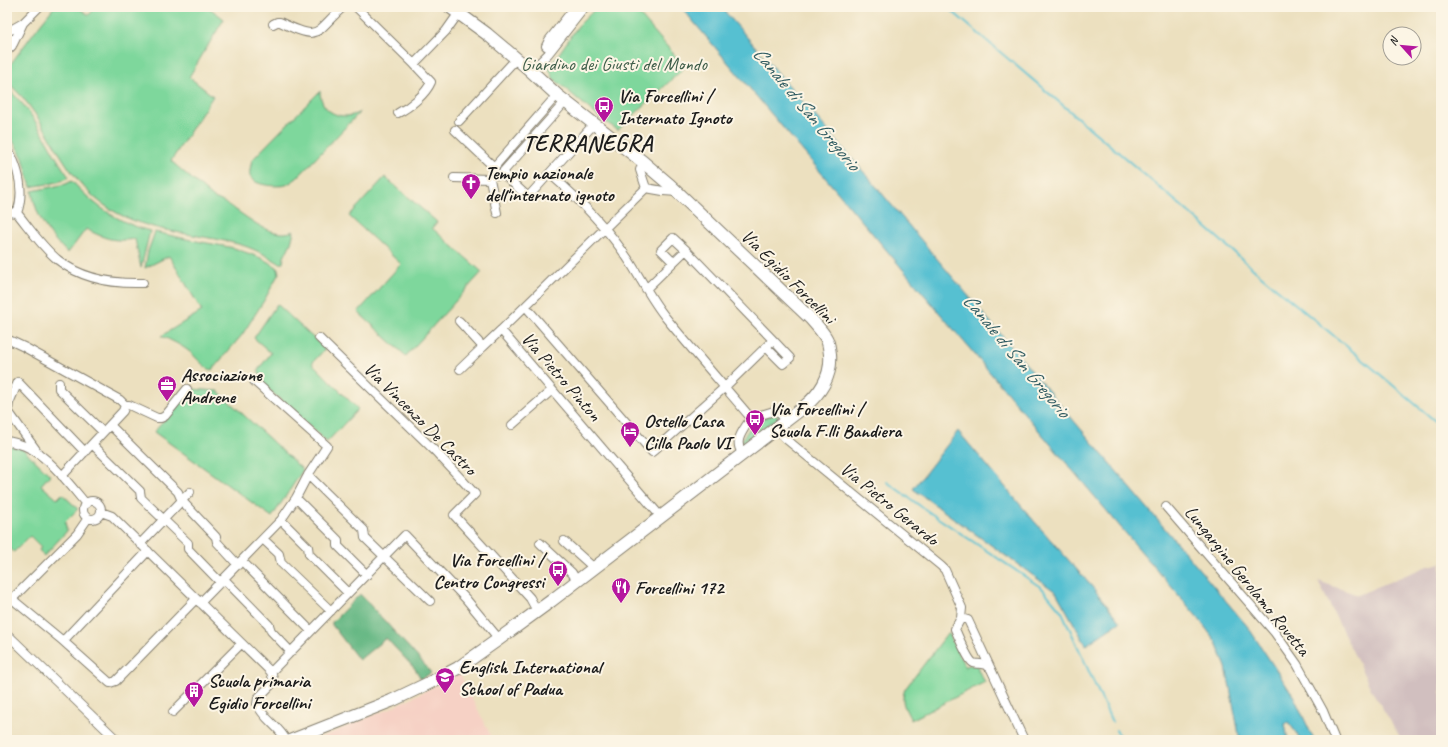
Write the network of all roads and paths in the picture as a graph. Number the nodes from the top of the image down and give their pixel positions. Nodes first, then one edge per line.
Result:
1 (39, 7) edge
2 (343, 7) edge
3 (356, 7) edge
4 (575, 7) edge
5 (585, 7) edge
6 (454, 10) edge
7 (23, 23) junction
8 (272, 24) dead end
9 (7, 32) edge
10 (10, 49) edge
11 (551, 50) junction
12 (516, 59) junction
13 (414, 64) junction
14 (531, 71) junction
15 (561, 99) junction
16 (398, 114) dead end
17 (459, 122) dead end
18 (594, 125) junction
19 (455, 130) dead end
20 (7, 147) edge
21 (643, 162) junction
22 (495, 173) junction
23 (551, 175) junction
24 (454, 178) dead end
25 (646, 188) junction
26 (678, 192) junction
27 (7, 212) edge
28 (17, 213) junction
29 (497, 213) dead end
30 (606, 229) junction
31 (686, 250) junction
32 (673, 262) junction
33 (143, 283) dead end
34 (646, 289) junction
35 (526, 306) junction
36 (459, 321) dead end
37 (501, 330) junction
38 (319, 338) dead end
39 (7, 339) edge
40 (773, 340) junction
41 (483, 347) junction
42 (766, 347) junction
43 (460, 369) dead end
44 (254, 381) dead end
45 (59, 383) dead end
46 (725, 387) junction
47 (187, 389) dead end
48 (552, 390) junction
49 (125, 405) junction
50 (751, 418) junction
51 (786, 420) junction
52 (110, 425) junction
53 (512, 426) dead end
54 (776, 428) junction
55 (103, 432) junction
56 (7, 441) edge
57 (92, 444) junction
58 (85, 452) junction
59 (742, 453) junction
60 (39, 454) junction
61 (308, 475) junction
62 (62, 476) junction
63 (190, 492) dead end
64 (296, 498) junction
65 (182, 501) junction
66 (86, 504) junction
67 (1166, 507) dead end
68 (101, 512) junction
69 (661, 517) junction
70 (88, 518) junction
71 (164, 520) junction
72 (281, 520) junction
73 (263, 539) junction
74 (564, 541) dead end
75 (540, 543) dead end
76 (140, 544) junction
77 (148, 552) junction
78 (385, 557) junction
79 (240, 563) junction
80 (594, 568) junction
81 (367, 575) junction
82 (222, 581) junction
83 (577, 581) junction
84 (348, 594) junction
85 (198, 601) junction
86 (430, 601) dead end
87 (10, 602) edge
88 (331, 611) junction
89 (537, 611) junction
90 (962, 614) junction
91 (311, 631) junction
92 (7, 634) edge
93 (499, 639) junction
94 (63, 641) junction
95 (241, 644) junction
96 (291, 652) junction
97 (986, 663) junction
98 (271, 672) junction
99 (173, 712) dead end
100 (117, 740) edge
101 (286, 740) edge
102 (292, 740) edge
103 (1024, 740) edge
104 (1335, 740) edge

1 - 7 street
2 - 8 street
3 - 13 street
4 - 11 street
5 - 11 street
6 - 12 street, Via Egidio Forcellini
6 - 13 street
7 - 9 street
7 - 10 street
9 - 10 street
11 - 14 street
12 - 14 street, Via Egidio Forcellini
12 - 17 street
13 - 16 street
14 - 15 street, Via Egidio Forcellini
15 - 18 street, Via Egidio Forcellini
15 - 22 street
18 - 21 street, Via Egidio Forcellini
18 - 23 street
19 - 22 street
20 - 28 street
21 - 25 street
21 - 26 street, Via Egidio Forcellini
22 - 23 street
22 - 24 street
22 - 29 street
23 - 30 street
25 - 26 street
25 - 30 street
26 - 51 street, Via Egidio Forcellini
27 - 28 street
28 - 33 street
30 - 34 street
30 - 35 street
31 - 32 street
31 - 32 street
31 - 40 street
32 - 34 street
34 - 46 street
35 - 37 street
35 - 46 street
36 - 41 street
37 - 41 street, Via Pietro Pinton
37 - 48 street, Via Pietro Pinton
38 - 89 street, Via Vincenzo De Castro
39 - 49 street
40 - 42 street
40 - 42 street
41 - 43 street, Via Pietro Pinton
42 - 46 street
44 - 61 street
45 - 55 street
46 - 50 street
47 - 49 street
48 - 53 street
48 - 69 street, Via Pietro Pinton
49 - 52 street
50 - 51 street
50 - 59 street
51 - 54 street, Via Egidio Forcellini
52 - 55 street
52 - 65 street
54 - 59 street, Via Egidio Forcellini
54 - 90 street, Via Pietro Gerardo
55 - 57 street
56 - 60 street
57 - 58 street
57 - 71 street
58 - 60 street
58 - 62 street
59 - 69 street, Via Egidio Forcellini
60 - 62 street
61 - 64 street
61 - 78 street
62 - 66 street
63 - 65 street
64 - 72 street
64 - 81 street
65 - 71 street
65 - 79 street
66 - 68 street
66 - 70 street
67 - 104 street, Lungargine Gerolamo Rovetta
68 - 70 street
68 - 76 street
69 - 80 street, Via Egidio Forcellini
70 - 87 street
71 - 76 street
71 - 82 street
72 - 73 street
72 - 84 street
73 - 79 street
73 - 88 street
74 - 80 street
75 - 83 street
76 - 77 street
77 - 85 street
77 - 94 street
78 - 81 street
78 - 86 street
78 - 93 street
79 - 82 street
79 - 91 street
80 - 83 street, Via Egidio Forcellini
81 - 84 street
82 - 85 street
82 - 96 street
83 - 89 street, Via Egidio Forcellini
84 - 88 street
85 - 94 street
85 - 95 street
87 - 94 street
88 - 91 street
89 - 93 street, Via Egidio Forcellini
90 - 97 street, Via Pietro Gerardo
90 - 97 street
91 - 96 street
92 - 100 street
93 - 102 street, Via Egidio Forcellini
95 - 98 street
95 - 99 street
96 - 98 street
97 - 103 street, Via Pietro Gerardo
98 - 101 street

